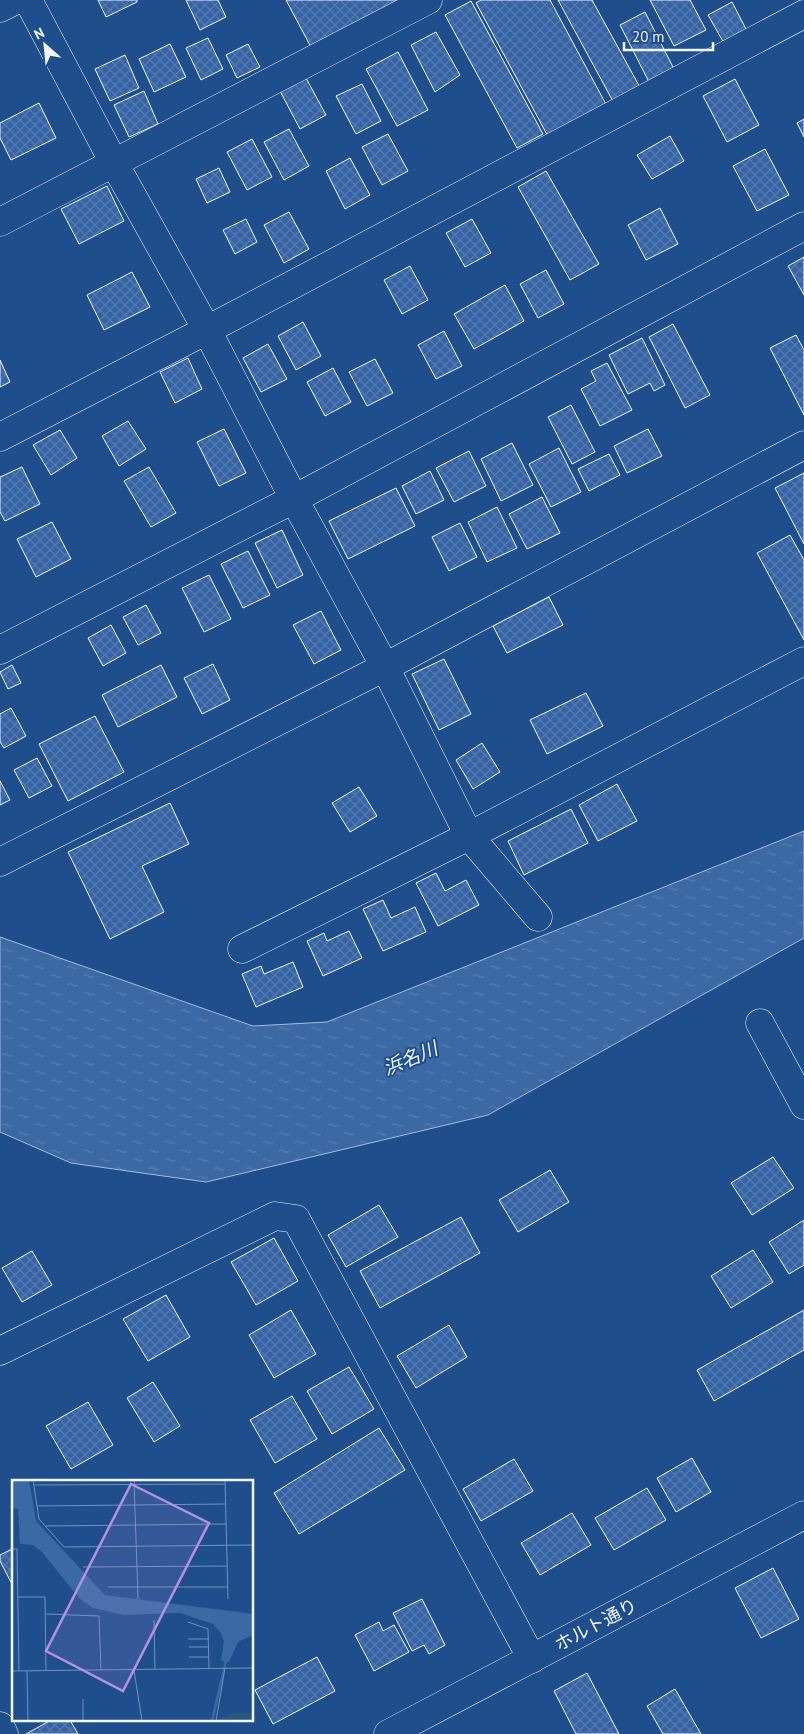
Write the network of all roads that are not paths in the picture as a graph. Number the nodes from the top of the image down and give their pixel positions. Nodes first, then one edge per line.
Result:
1 (16, 0) edge
2 (28, 0) edge
3 (428, 0) edge
4 (0, 8) edge
5 (804, 14) edge
6 (114, 163) junction
7 (0, 222) edge
8 (804, 226) edge
9 (207, 330) junction
10 (0, 437) edge
11 (804, 445) edge
12 (294, 499) junction
13 (0, 650) edge
14 (804, 661) edge
15 (385, 667) junction
16 (469, 836) junction
17 (0, 862) edge
18 (538, 917) dead end
19 (242, 949) dead end
20 (760, 1023) dead end
21 (804, 1105) edge
22 (0, 1351) edge
23 (804, 1516) edge
24 (532, 1659) junction
25 (0, 1726) edge
26 (4, 1734) edge
27 (388, 1734) edge

1 - 4 street
2 - 6 street
3 - 6 street
5 - 9 street
6 - 7 street
6 - 9 street
8 - 12 street
9 - 10 street
9 - 12 street
11 - 15 street
12 - 13 street
12 - 15 street
14 - 16 street
15 - 16 street
15 - 17 street
16 - 18 street
16 - 19 street
20 - 21 street
22 - 24 street
23 - 24 street, ホルト通り
24 - 27 street, ホルト通り
25 - 26 street

